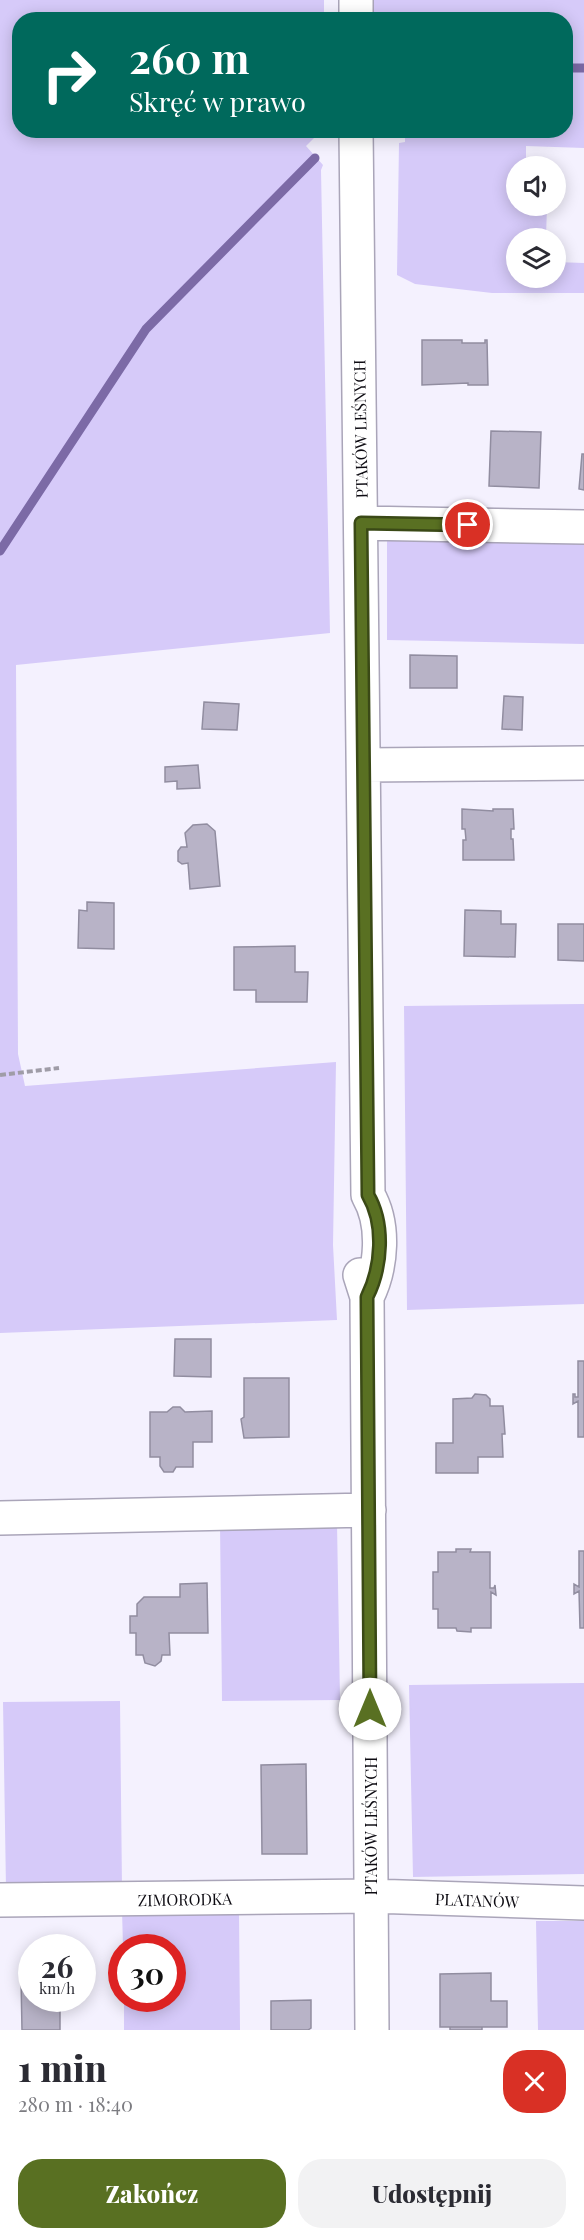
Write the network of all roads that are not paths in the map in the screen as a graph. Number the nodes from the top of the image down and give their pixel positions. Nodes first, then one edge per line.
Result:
1 (356, 138) edge
2 (361, 523) junction
3 (584, 526) edge
4 (584, 763) edge
5 (364, 765) junction
6 (369, 1510) junction
7 (0, 1518) edge
8 (371, 1896) junction
9 (0, 1900) edge
10 (584, 1903) edge
11 (372, 2030) edge

1 - 2 street, PTAKÓW LEŚNYCH
2 - 3 street
2 - 5 street, PTAKÓW LEŚNYCH
4 - 5 street
5 - 6 street, PTAKÓW LEŚNYCH
6 - 7 street
6 - 8 street, PTAKÓW LEŚNYCH
8 - 9 street, ZIMORODKA
8 - 10 street, PLATANÓW
8 - 11 street, PTAKÓW LEŚNYCH

